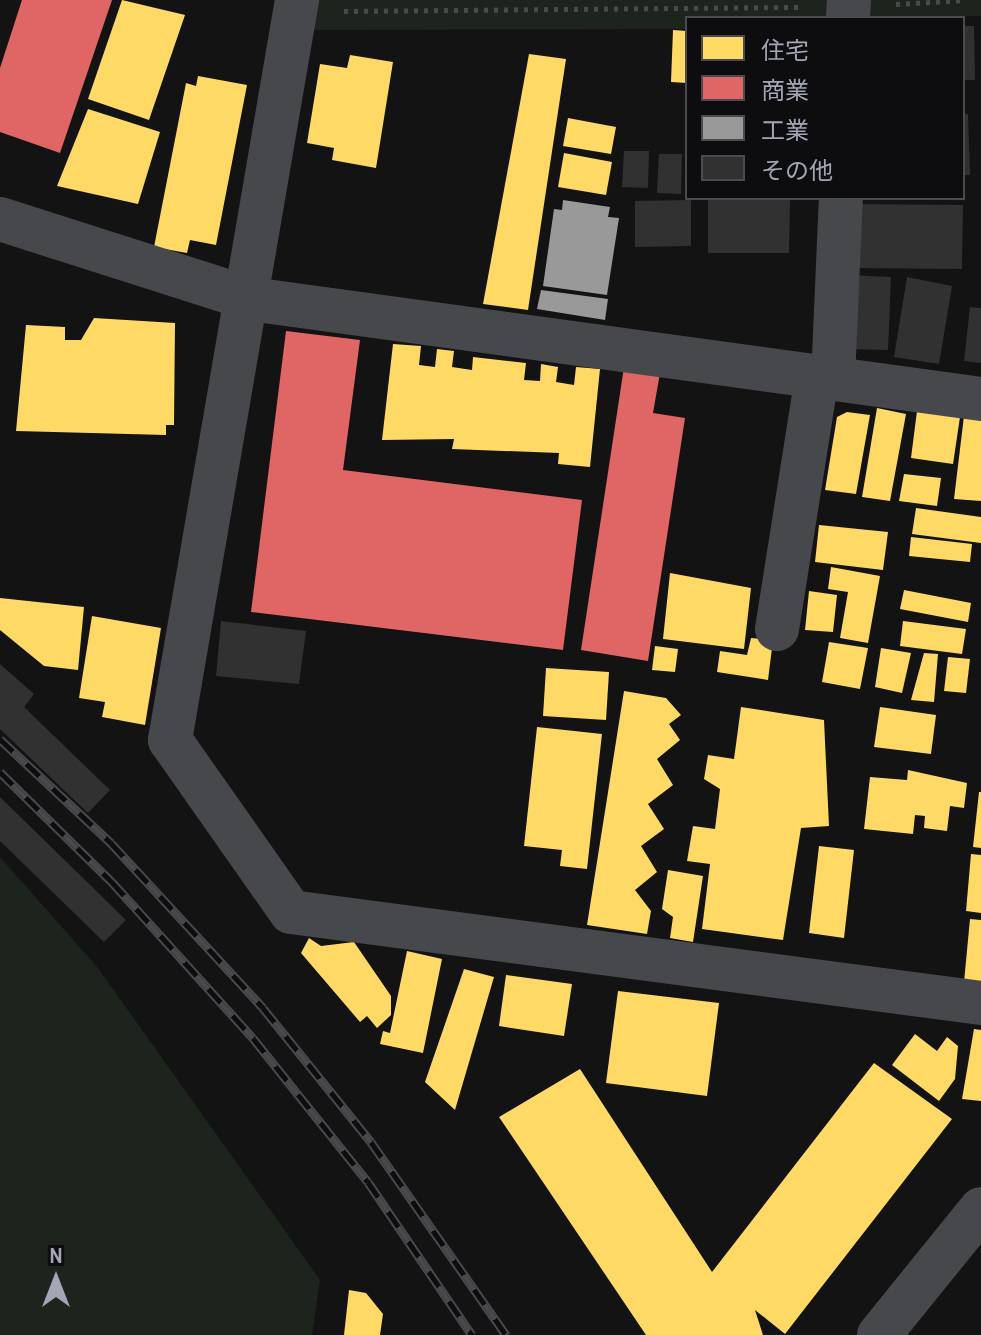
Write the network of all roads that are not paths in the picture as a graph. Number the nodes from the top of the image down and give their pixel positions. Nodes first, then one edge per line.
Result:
1 (296, 6) edge
2 (841, 200) edge
3 (0, 219) edge
4 (250, 299) junction
5 (825, 378) junction
6 (981, 399) edge
7 (777, 629) dead end
8 (981, 1003) edge
9 (981, 1209) edge
10 (879, 1335) edge

1 - 4 street
2 - 5 street
3 - 4 street
4 - 5 street
4 - 8 street
5 - 6 street
5 - 7 street
9 - 10 street

